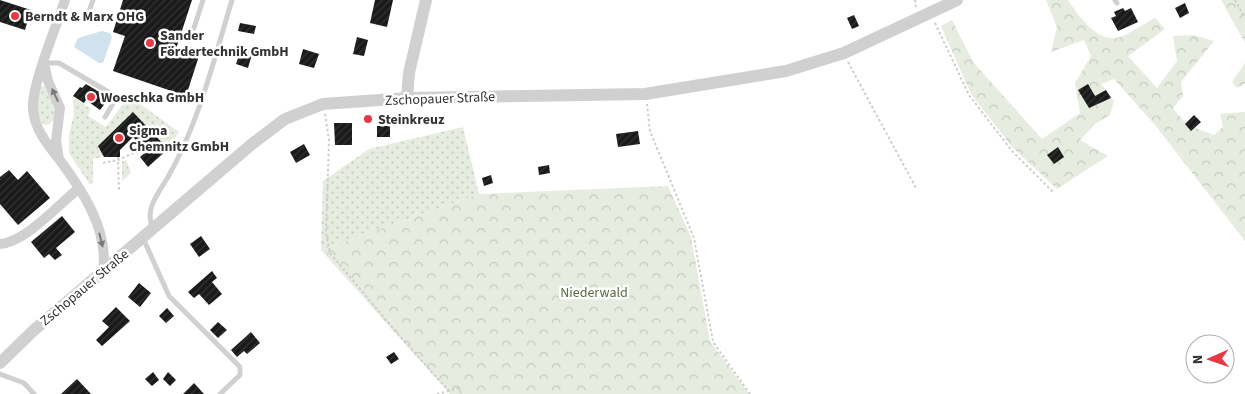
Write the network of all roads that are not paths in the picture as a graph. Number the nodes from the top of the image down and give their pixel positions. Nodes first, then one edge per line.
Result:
1 (65, 0) edge
2 (93, 0) edge
3 (202, 0) edge
4 (232, 0) edge
5 (426, 0) edge
6 (957, 0) edge
7 (87, 17) dead end
8 (191, 37) dead end
9 (44, 63) junction
10 (407, 98) junction
11 (105, 118) dead end
12 (59, 120) junction
13 (36, 124) junction
14 (59, 160) junction
15 (78, 188) junction
16 (153, 229) junction
17 (143, 238) junction
18 (0, 244) edge
19 (103, 270) junction
20 (0, 363) edge
21 (0, 374) edge
22 (34, 394) edge
23 (220, 394) edge

1 - 9 street
2 - 7 lane
3 - 8 lane
4 - 16 lane
5 - 10 street
6 - 10 street, Zschopauer Straße
9 - 11 lane
12 -> 9 street
9 - 13 street
10 - 16 street, Zschopauer Straße
12 - 13 street
12 - 14 street
13 - 14 street
14 - 15 street
15 - 18 street
15 -> 19 street
16 - 17 street, Zschopauer Straße
17 - 19 street, Zschopauer Straße
17 - 23 lane
19 - 20 street, Zschopauer Straße
21 - 22 lane

